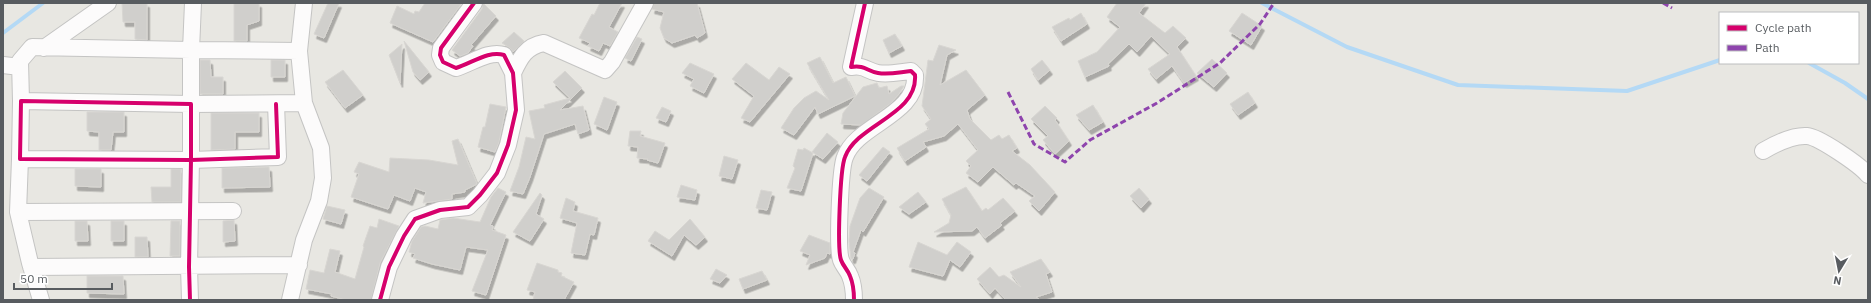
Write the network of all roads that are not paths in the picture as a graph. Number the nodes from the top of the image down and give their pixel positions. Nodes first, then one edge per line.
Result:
1 (108, 3) edge
2 (193, 3) edge
3 (304, 3) edge
4 (474, 3) edge
5 (645, 3) edge
6 (865, 3) edge
7 (44, 48) junction
8 (191, 50) junction
9 (299, 51) junction
10 (3, 65) edge
11 (20, 67) junction
12 (513, 73) junction
13 (21, 101) junction
14 (304, 103) junction
15 (191, 104) junction
16 (276, 104) junction
17 (1763, 151) dead end
18 (20, 159) junction
19 (191, 160) junction
20 (1868, 175) edge
21 (233, 211) dead end
22 (18, 212) junction
23 (190, 212) junction
24 (298, 265) junction
25 (31, 267) junction
26 (188, 267) junction
27 (41, 300) edge
28 (190, 300) edge
29 (290, 300) edge
30 (380, 300) edge
31 (854, 300) edge

1 - 7 street
2 - 8 street
3 - 9 street
4 - 12 street
5 - 12 street
6 - 31 street
7 - 8 street
7 - 11 street
8 - 9 street
8 - 15 street
9 - 14 street
10 - 11 street
11 - 13 street
12 - 30 street
13 - 15 street
13 - 18 street
14 - 16 street
14 - 24 street
15 - 16 street
15 - 19 street
16 - 19 street
17 - 20 street
18 - 19 street
18 - 22 street
19 - 23 street
21 - 23 street
22 - 23 street
22 - 25 street
23 - 26 street
24 - 26 street
24 - 29 street
25 - 26 street
25 - 27 street
26 - 28 street

